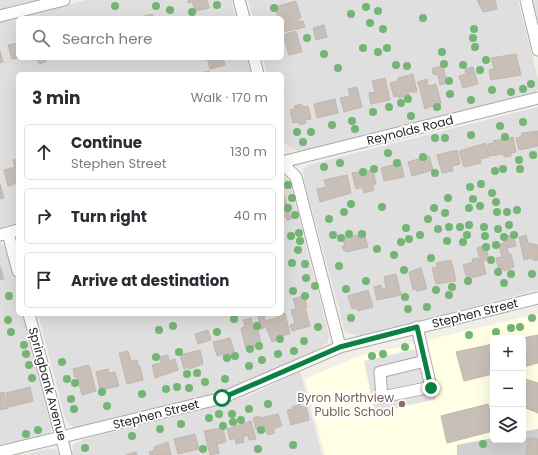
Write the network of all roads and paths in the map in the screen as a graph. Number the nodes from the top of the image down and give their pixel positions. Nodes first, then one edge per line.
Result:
1 (64, 0) edge
2 (239, 0) edge
3 (526, 0) edge
4 (0, 16) edge
5 (243, 16) edge
6 (538, 50) edge
7 (254, 60) edge
8 (258, 72) edge
9 (538, 98) edge
10 (284, 162) edge
11 (284, 164) edge
12 (9, 233) edge
13 (16, 263) edge
14 (538, 298) edge
15 (30, 316) edge
16 (417, 327) junction
17 (340, 347) junction
18 (425, 361) junction
19 (61, 437) junction
20 (0, 452) edge
21 (66, 455) edge

1 - 4 street
2 - 5 street
3 - 6 street
7 - 8 street
9 - 10 street, Reynolds Road
11 - 17 street
12 - 13 street
14 - 16 street, Stephen Street
15 - 19 street, Springbank Avenue
16 - 17 street, Stephen Street
16 - 18 street
17 - 19 street, Stephen Street
18 - 18 street
19 - 20 street, Stephen Street
19 - 21 street, Springbank Avenue

